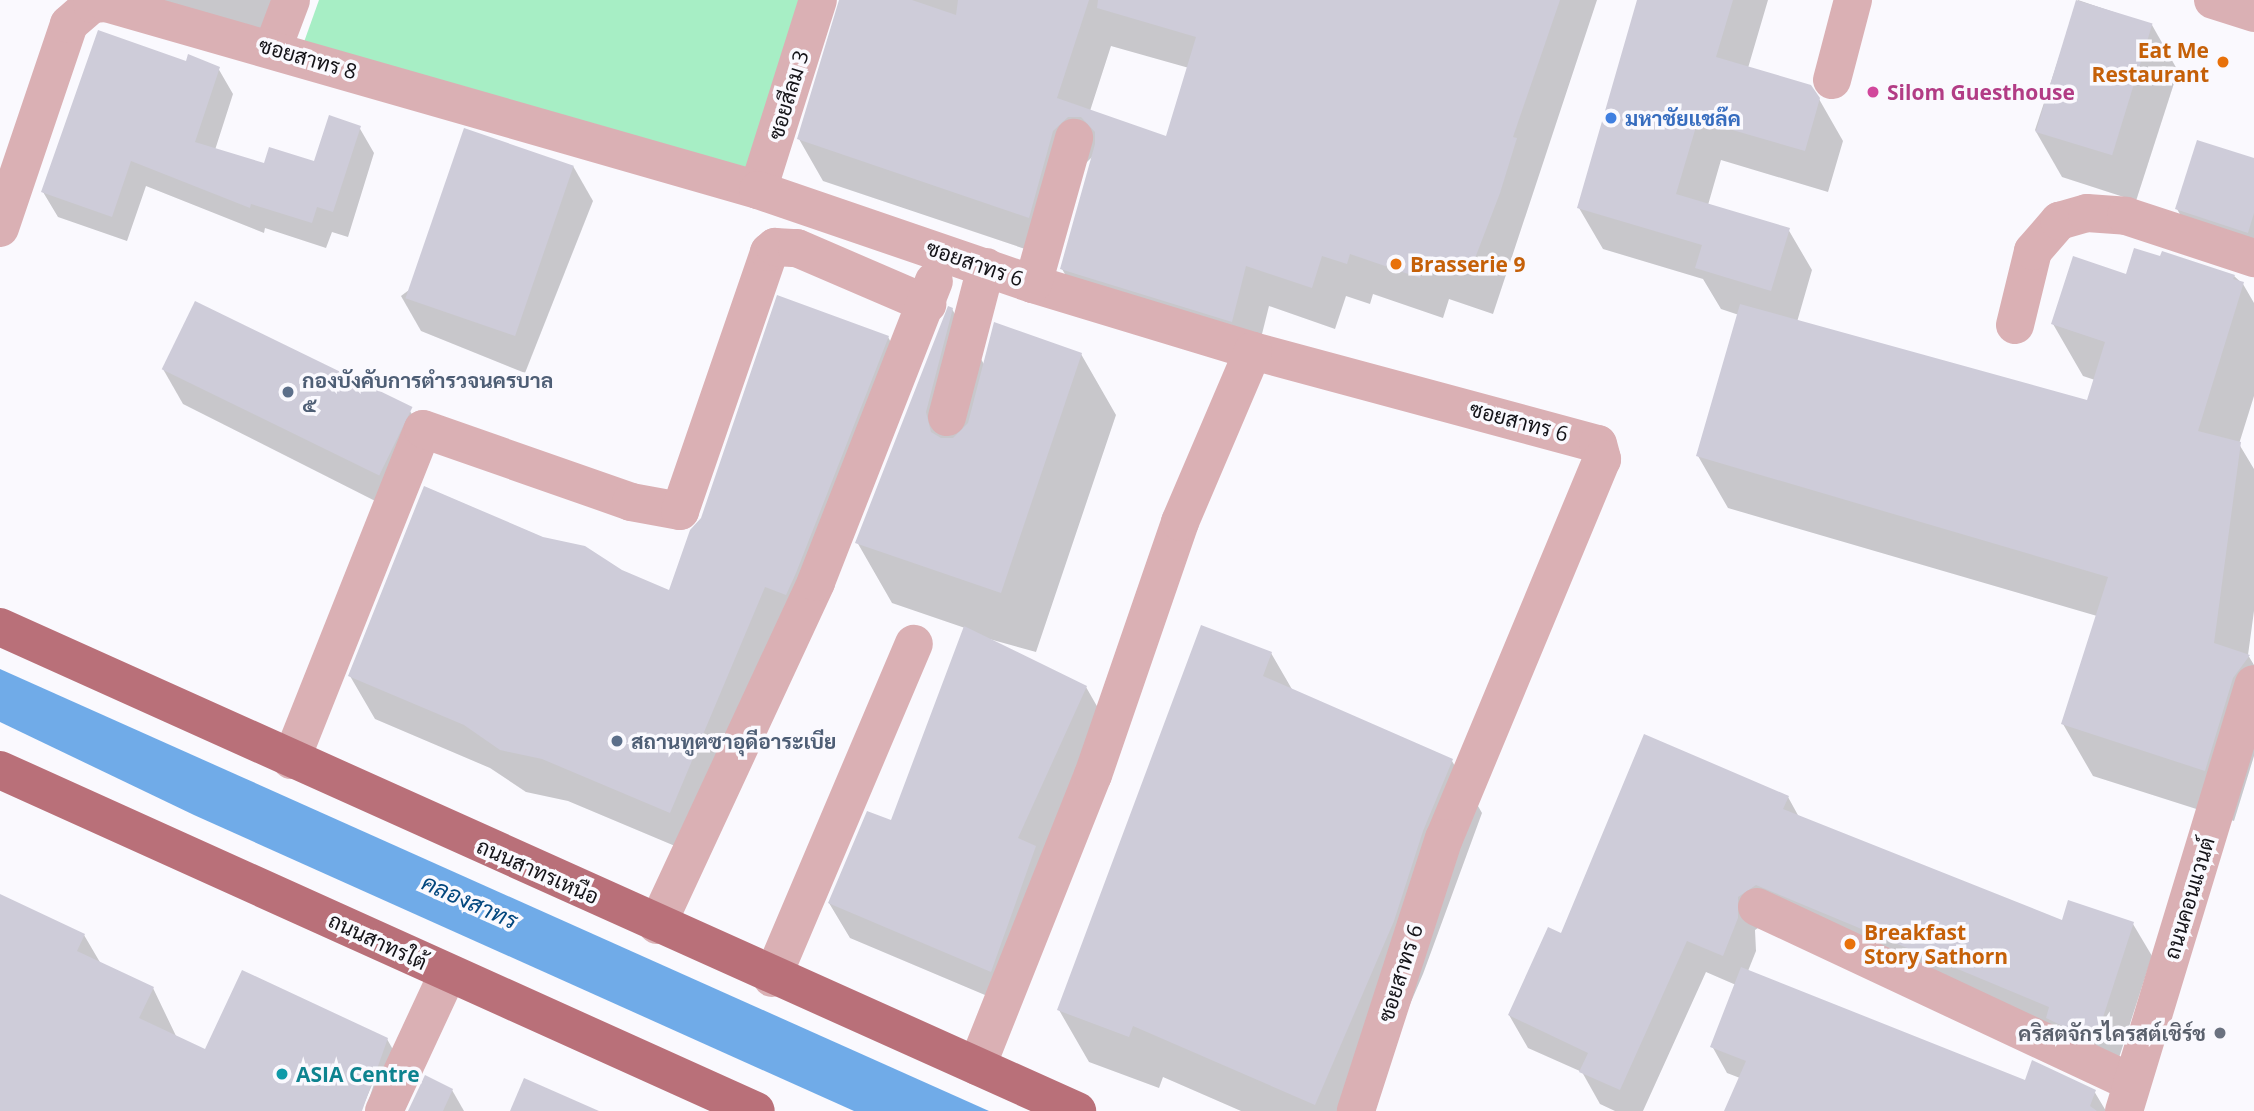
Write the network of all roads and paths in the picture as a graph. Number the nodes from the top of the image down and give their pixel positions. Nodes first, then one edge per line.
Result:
1 (291, 0) edge
2 (818, 0) edge
3 (1853, 0) edge
4 (2213, 0) edge
5 (2254, 13) edge
6 (273, 48) junction
7 (1832, 80) dead end
8 (1074, 138) dead end
9 (758, 190) junction
10 (0, 228) edge
11 (943, 252) junction
12 (2254, 258) edge
13 (986, 267) junction
14 (1033, 284) junction
15 (927, 304) junction
16 (2015, 325) dead end
17 (1253, 351) junction
18 (947, 417) dead end
19 (0, 627) edge
20 (914, 644) dead end
21 (2254, 684) edge
22 (291, 760) junction
23 (0, 770) edge
24 (1757, 907) dead end
25 (657, 925) junction
26 (447, 975) junction
27 (772, 978) junction
28 (977, 1066) junction
29 (2128, 1097) edge
30 (384, 1111) edge
31 (756, 1111) edge
32 (1077, 1111) edge
33 (1356, 1111) edge

1 - 6 street
2 - 9 street, ซอยสีลม 3
3 - 7 street
4 - 5 street
6 - 9 street, ซอยสาทร 8
6 - 10 street, ซอยสาทร 8
8 - 14 street
9 - 11 street, ซอยสาทร 6
11 - 13 street, ซอยสาทร 6
11 - 15 street
12 - 16 street
13 - 14 street, ซอยสาทร 6
13 - 18 street
14 - 17 street, ซอยสาทร 6
15 - 22 street
15 - 25 street
17 - 28 street
17 - 33 street, ซอยสาทร 6
19 - 22 main road, ถนนสาทรเหนือ
20 - 27 street
21 - 29 street, ถนนคอนแวนต์
22 - 25 main road, ถนนสาทรเหนือ
23 - 26 main road, ถนนสาทรใต้
24 - 29 street
25 - 27 main road, ถนนสาทรเหนือ
26 - 30 street
26 - 31 main road, ถนนสาทรใต้
27 - 28 main road, ถนนสาทรเหนือ
28 - 32 main road, ถนนสาทรเหนือ

